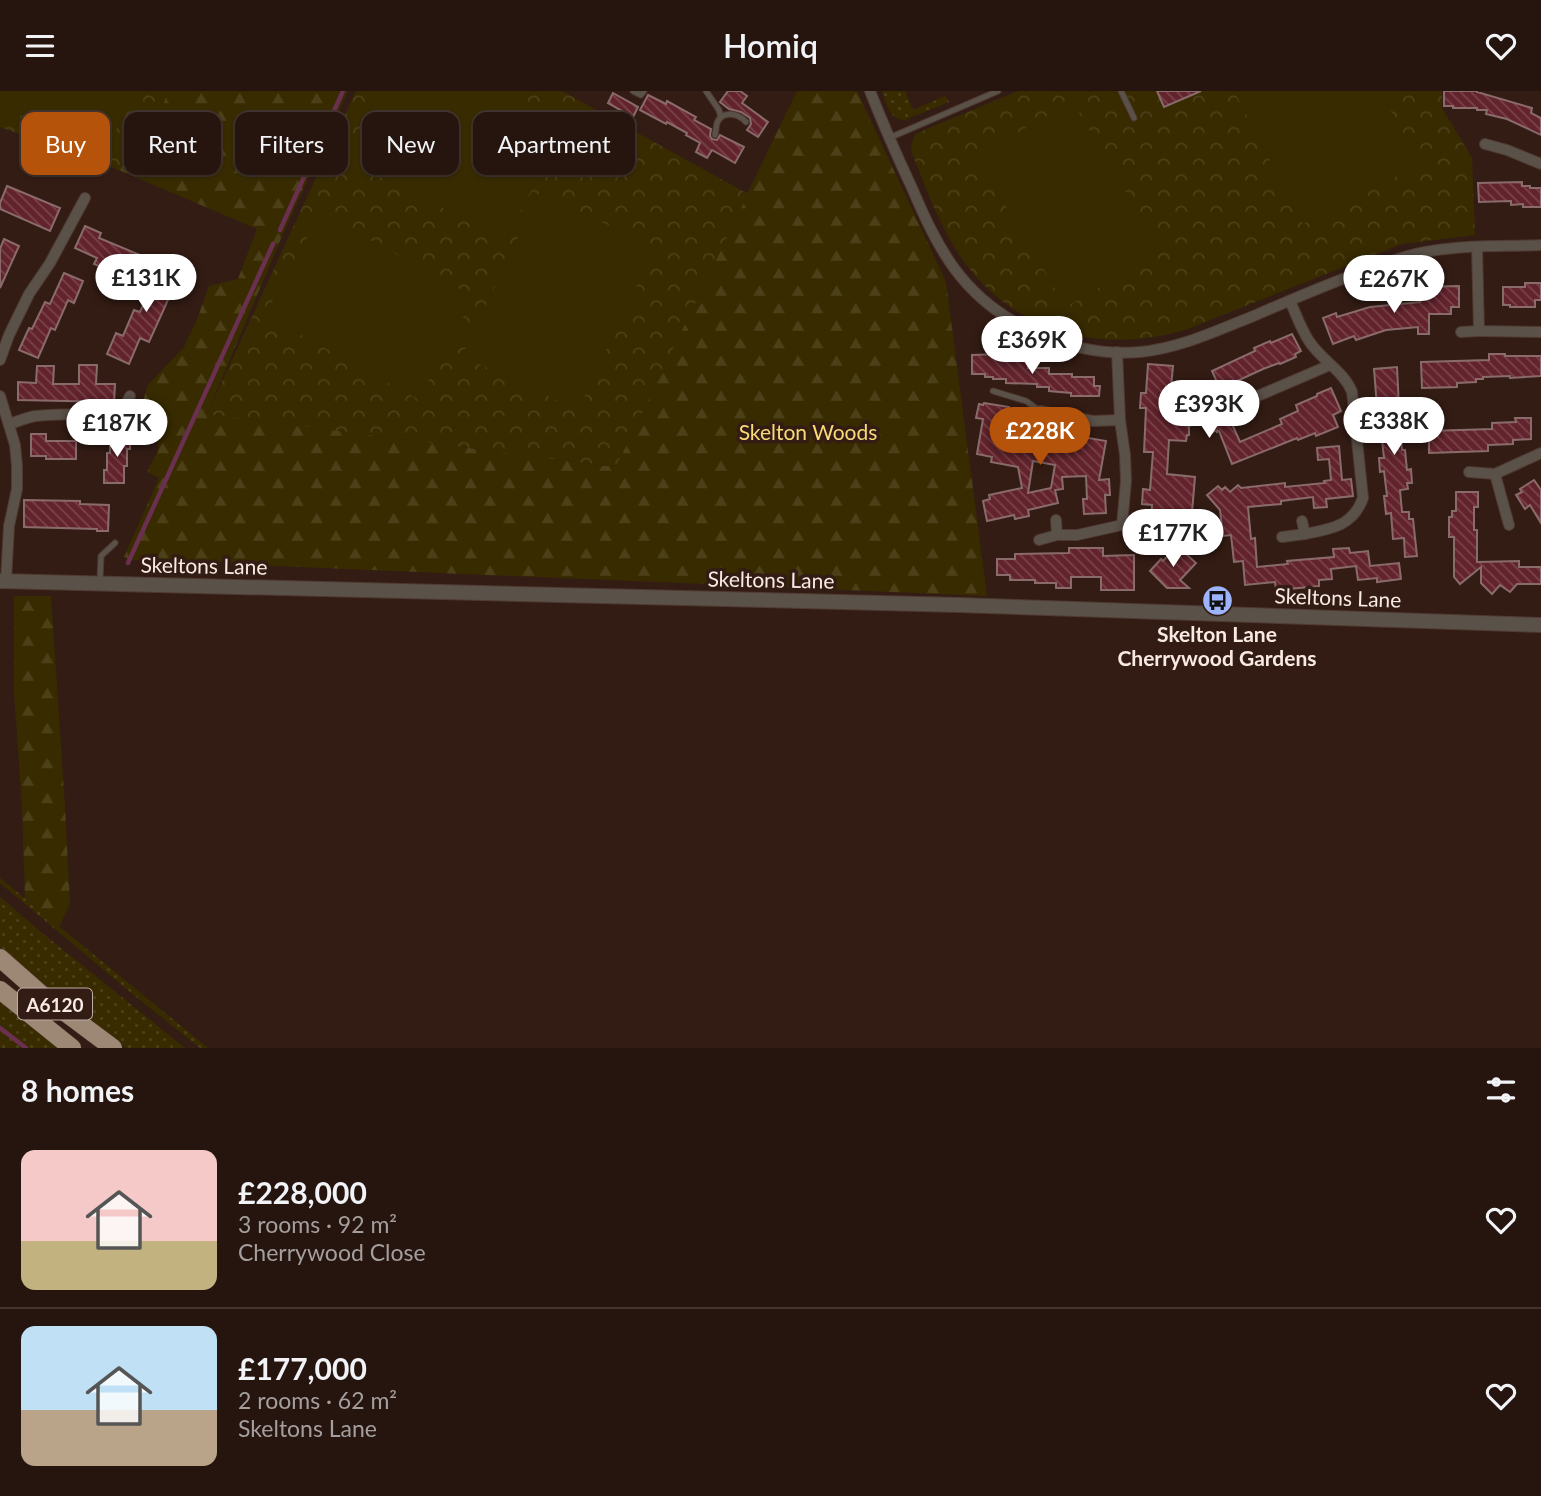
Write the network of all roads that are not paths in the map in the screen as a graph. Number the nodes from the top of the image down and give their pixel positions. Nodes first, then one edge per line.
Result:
1 (633, 91) edge
2 (644, 91) edge
3 (706, 91) edge
4 (870, 91) edge
5 (998, 91) edge
6 (1121, 91) edge
7 (721, 117) junction
8 (1134, 118) dead end
9 (746, 122) dead end
10 (715, 135) dead end
11 (889, 138) junction
12 (1485, 144) dead end
13 (1541, 163) edge
14 (85, 198) dead end
15 (1541, 245) edge
16 (1477, 248) junction
17 (1290, 300) junction
18 (1479, 331) junction
19 (1461, 332) dead end
20 (1541, 332) edge
21 (1117, 352) junction
22 (0, 360) edge
23 (1330, 365) junction
24 (993, 391) dead end
25 (0, 396) edge
26 (130, 396) dead end
27 (1246, 401) dead end
28 (1039, 416) joint
29 (125, 417) junction
30 (5, 418) edge
31 (1120, 420) junction
32 (141, 423) dead end
33 (1541, 453) edge
34 (1469, 472) dead end
35 (1495, 474) junction
36 (1056, 520) dead end
37 (1302, 521) dead end
38 (1509, 526) dead end
39 (1305, 534) junction
40 (1057, 535) junction
41 (1282, 537) dead end
42 (1040, 540) dead end
43 (115, 543) dead end
44 (3, 581) edge
45 (100, 584) junction
46 (1541, 625) edge
47 (0, 958) edge
48 (0, 990) edge
49 (72, 1048) edge
50 (113, 1048) edge

1 - 2 lane
3 - 7 lane
4 - 11 street
5 - 11 lane
6 - 8 lane
7 - 9 lane
7 - 10 lane
11 - 21 street
12 - 13 street
14 - 22 street
15 - 16 street
16 - 17 street
16 - 18 street
17 - 21 street
17 - 23 street
18 - 19 street
18 - 20 street
21 - 31 street
23 - 27 street
23 - 39 street
24 - 28 lane
25 - 30 street
26 - 29 street
28 - 31 street
29 - 30 street
29 - 32 street
30 - 44 street
31 - 40 street
33 - 35 street
34 - 35 street
35 - 38 street
36 - 40 street
37 - 39 street
39 - 41 street
40 - 42 street
43 - 45 lane
44 - 45 street, Skeltons Lane
45 - 46 street, Skeltons Lane
47 - 50 highway, A6120
48 - 49 highway, A6120

